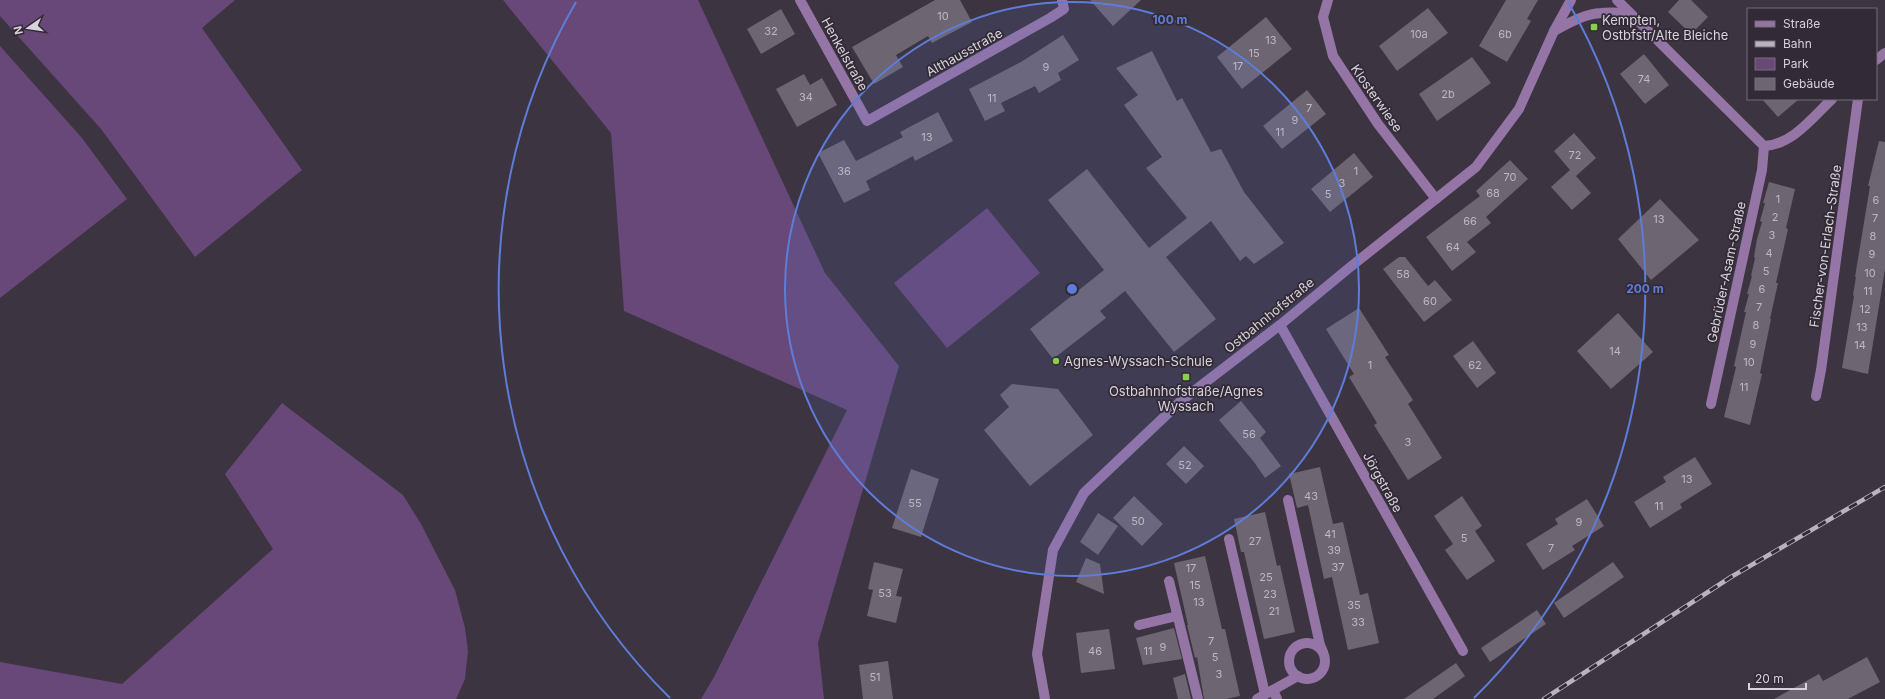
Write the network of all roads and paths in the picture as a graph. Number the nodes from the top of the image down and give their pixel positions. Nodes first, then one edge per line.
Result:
1 (800, 0) edge
2 (1062, 0) edge
3 (1328, 0) edge
4 (1571, 0) edge
5 (1617, 0) edge
6 (1630, 13) junction
7 (1554, 31) junction
8 (1885, 53) edge
9 (1877, 59) edge
10 (1831, 100) edge
11 (1858, 100) edge
12 (867, 121) joint
13 (1764, 146) junction
14 (1436, 199) junction
15 (1280, 325) junction
16 (1816, 396) dead end
17 (1711, 404) dead end
18 (1288, 500) dead end
19 (1228, 539) dead end
20 (1169, 581) dead end
21 (1177, 616) junction
22 (1140, 624) dead end
23 (1463, 651) dead end
24 (1323, 652) junction
25 (1298, 676) junction
26 (1268, 696) edge
27 (1045, 699) edge
28 (1198, 699) edge

1 - 12 street, Henkelstraße
2 - 12 street, Althausstraße
3 - 14 street, Klosterwiese
4 - 7 street, Ostbahnhofstraße
5 - 6 street
6 - 7 street
6 - 13 street
7 - 14 street, Ostbahnhofstraße
8 - 9 street
10 - 13 street
11 - 16 street, Fischer-von-Erlach-Straße
13 - 17 street, Gebrüder-Asam-Straße
14 - 15 street, Ostbahnhofstraße
15 - 23 street, Jörgstraße
15 - 27 street, Ostbahnhofstraße
18 - 24 street
19 - 26 street
20 - 21 street
21 - 22 street
21 - 28 street
24 - 25 street
24 - 25 street
25 - 26 street

